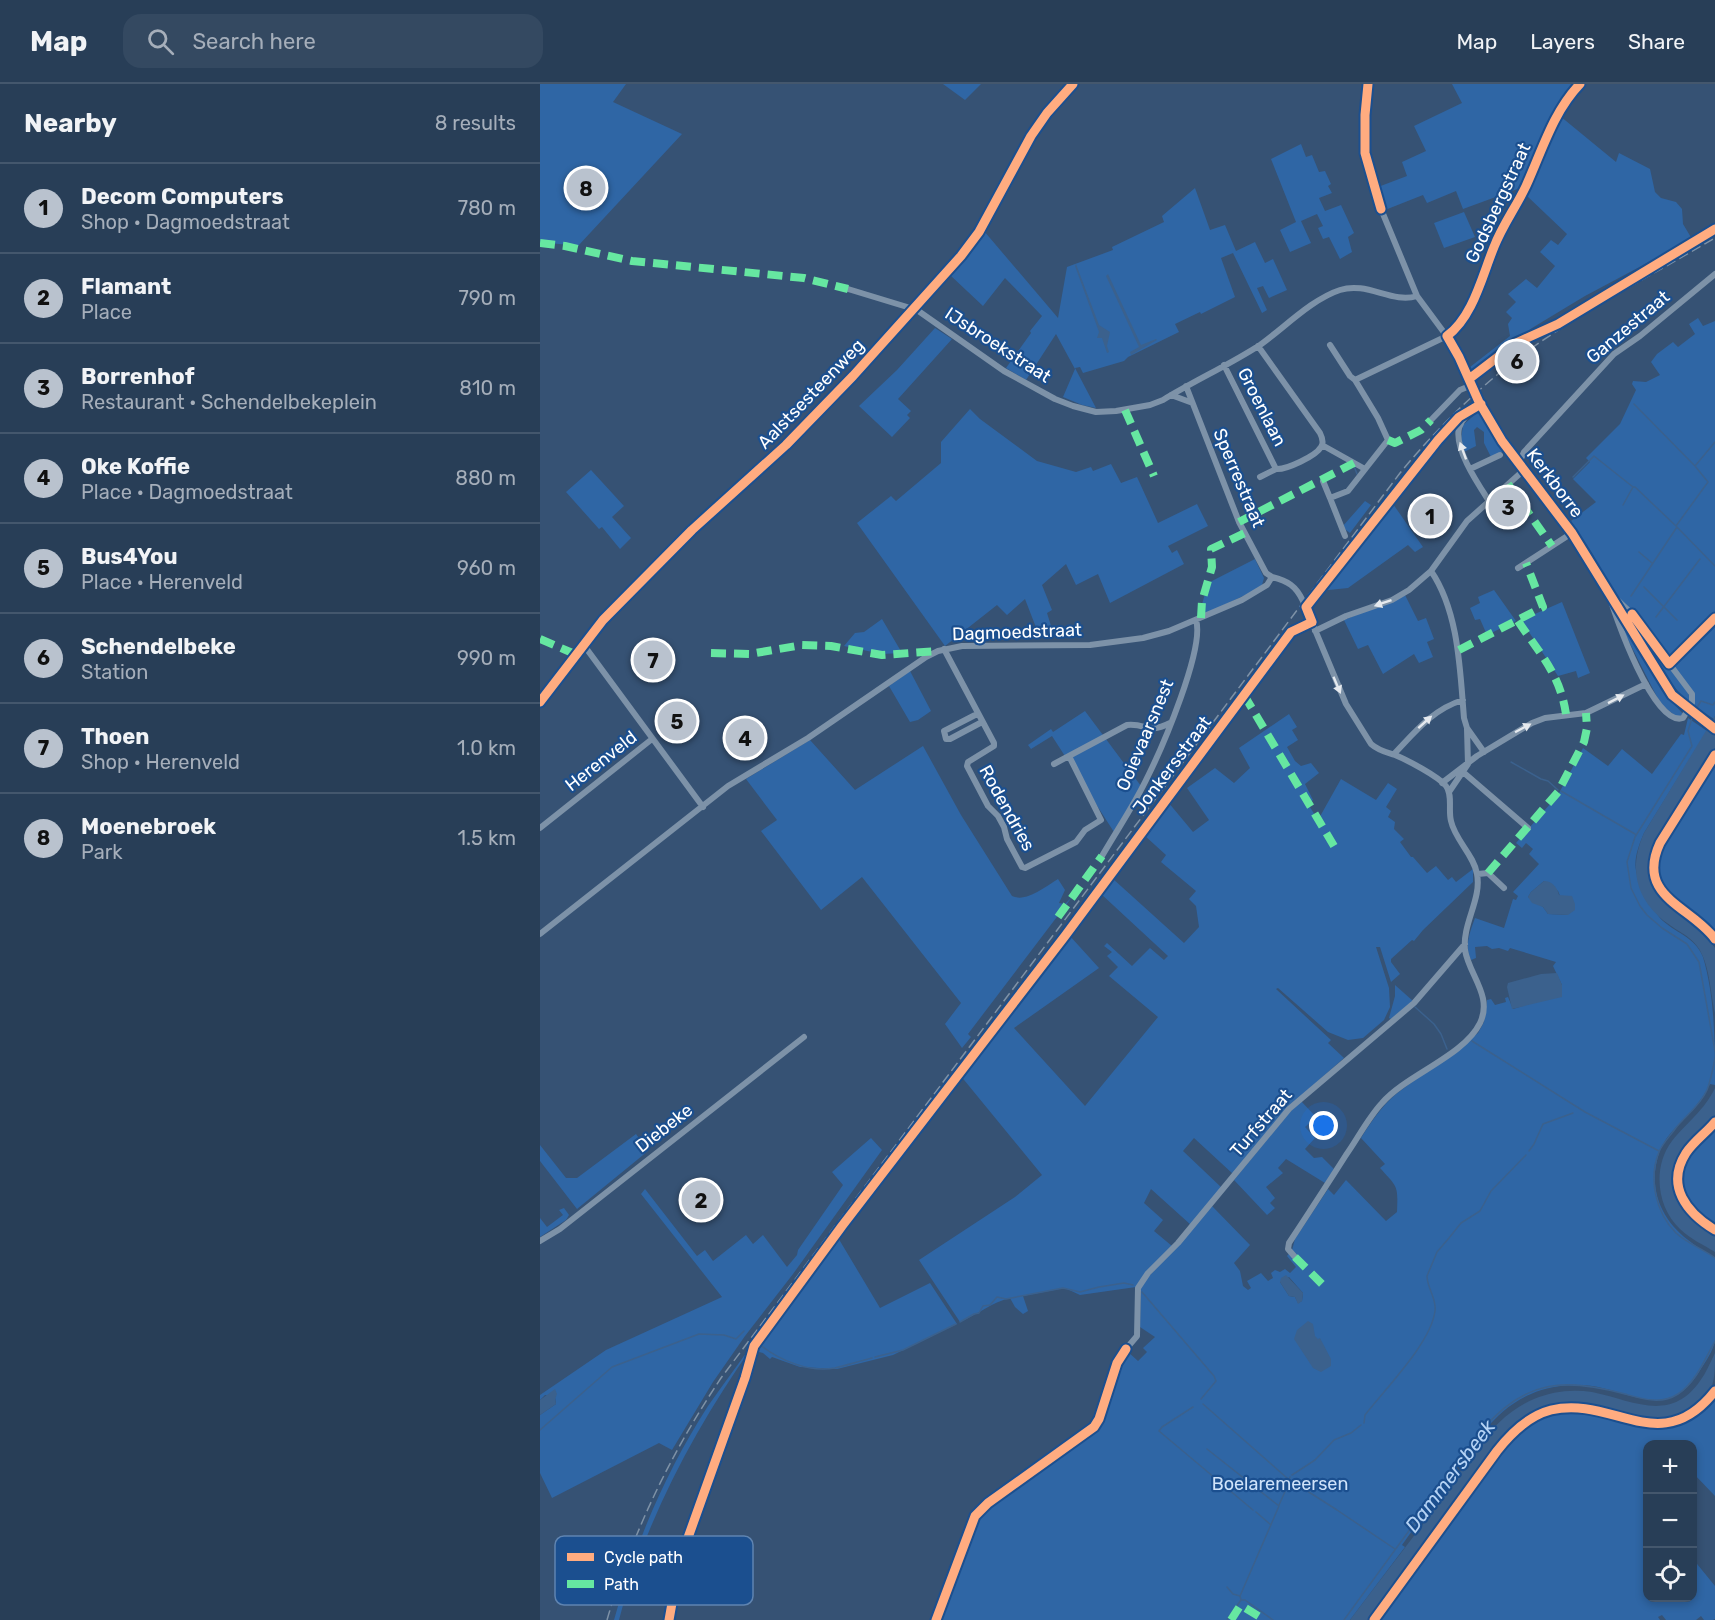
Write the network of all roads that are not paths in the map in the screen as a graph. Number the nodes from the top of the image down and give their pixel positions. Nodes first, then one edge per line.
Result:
1 (1074, 84) edge
2 (1368, 84) edge
3 (1580, 84) edge
4 (1715, 274) edge
5 (848, 289) dead end
6 (1417, 296) junction
7 (914, 309) junction
8 (1447, 336) junction
9 (1330, 345) dead end
10 (1258, 346) junction
11 (1224, 365) junction
12 (1355, 380) junction
13 (1472, 385) junction
14 (1186, 386) junction
15 (1171, 395) junction
16 (1190, 402) junction
17 (1481, 404) junction
18 (1431, 420) dead end
19 (1322, 445) junction
20 (1500, 455) dead end
21 (1519, 463) junction
22 (1276, 469) junction
23 (1365, 469) junction
24 (1470, 469) junction
25 (1524, 470) junction
26 (1260, 477) dead end
27 (1323, 481) dead end
28 (1330, 498) junction
29 (1489, 501) junction
30 (1572, 533) junction
31 (1345, 536) dead end
32 (1518, 568) dead end
33 (1431, 571) junction
34 (1272, 577) junction
35 (1608, 591) junction
36 (1715, 618) edge
37 (1196, 621) junction
38 (1312, 622) junction
39 (1316, 631) junction
40 (583, 645) junction
41 (944, 649) junction
42 (1669, 664) junction
43 (1646, 684) junction
44 (1463, 700) junction
45 (540, 702) edge
46 (977, 714) junction
47 (982, 722) junction
48 (1170, 723) junction
49 (1467, 728) junction
50 (1715, 729) edge
51 (652, 739) junction
52 (1484, 752) junction
53 (1394, 754) junction
54 (1069, 756) junction
55 (1054, 764) dead end
56 (1468, 764) junction
57 (1463, 772) junction
58 (1442, 783) junction
59 (1449, 792) junction
60 (703, 807) junction
61 (540, 828) edge
62 (1528, 828) dead end
63 (1102, 856) dead end
64 (1478, 874) junction
65 (1504, 888) dead end
66 (540, 934) edge
67 (1065, 936) dead end
68 (1465, 944) junction
69 (804, 1037) dead end
70 (540, 1241) edge
71 (1295, 1257) dead end
72 (1126, 1349) dead end

1 - 7 main road, Aalstsesteenweg
2 - 6 street, Kerkborre
3 - 8 street, Godsbergstraat
4 - 21 street, Ganzestraat
5 - 7 street
6 - 8 street, Kerkborre
6 - 10 street, IJsbroekstraat
7 - 15 street, IJsbroekstraat
7 - 40 main road, Aalstsesteenweg
8 - 12 street
8 - 13 street, Kerkborre
9 - 12 street
10 - 11 street, IJsbroekstraat
10 - 19 street, Groenlaan
11 - 14 street, IJsbroekstraat
11 - 22 street, Groenlaan
12 - 23 street
13 - 17 street, Kerkborre
13 - 18 street
14 - 15 street, IJsbroekstraat
14 - 16 street, Sperrestraat
15 - 16 street
16 - 34 street, Sperrestraat
17 - 21 street, Kerkborre
24 -> 17 street
19 - 22 street, Groenlaan
19 - 23 street
20 - 24 street
21 - 25 street, Kerkborre
22 - 26 street
23 - 28 street
24 - 29 street
25 - 29 street
25 - 30 street, Kerkborre
27 - 28 street
28 - 31 street
29 - 33 street
30 - 32 street, Kerkborre
30 - 35 street, Kerkborre
33 -> 39 street
33 - 44 street
34 - 37 street, Dagmoedstraat
34 - 38 street
35 - 42 street, Kerkborre
35 - 43 street, Kerkborre
35 - 50 street, Kerkborre
36 - 42 street
37 - 41 street, Dagmoedstraat
37 - 48 street, Ooievaarsnest
38 - 39 street
38 - 67 street, Jonkersstraat
39 -> 53 street
40 - 45 main road, Aalstsesteenweg
40 - 51 street, Herenveld
41 - 46 street, Rodendries
41 - 60 street, Dagmoedstraat
42 - 43 street, Kerkborre
52 -> 43 street
44 - 49 street
53 -> 44 street
46 - 47 street, Rodendries
46 - 47 street
47 - 54 street, Rodendries
48 - 54 street
48 - 63 street, Ooievaarsnest
49 - 52 street
49 - 56 street
51 - 60 street, Herenveld
51 - 61 street, Herenveld
52 - 56 street
53 - 58 street
54 - 55 street
56 - 57 street
56 - 58 street
57 - 59 street
57 - 62 street
58 - 59 street
59 - 64 street
60 - 66 street, Dagmoedstraat
64 - 65 street
64 - 68 street
68 - 71 street
68 - 72 street, Turfstraat
69 - 70 street, Diebeke

